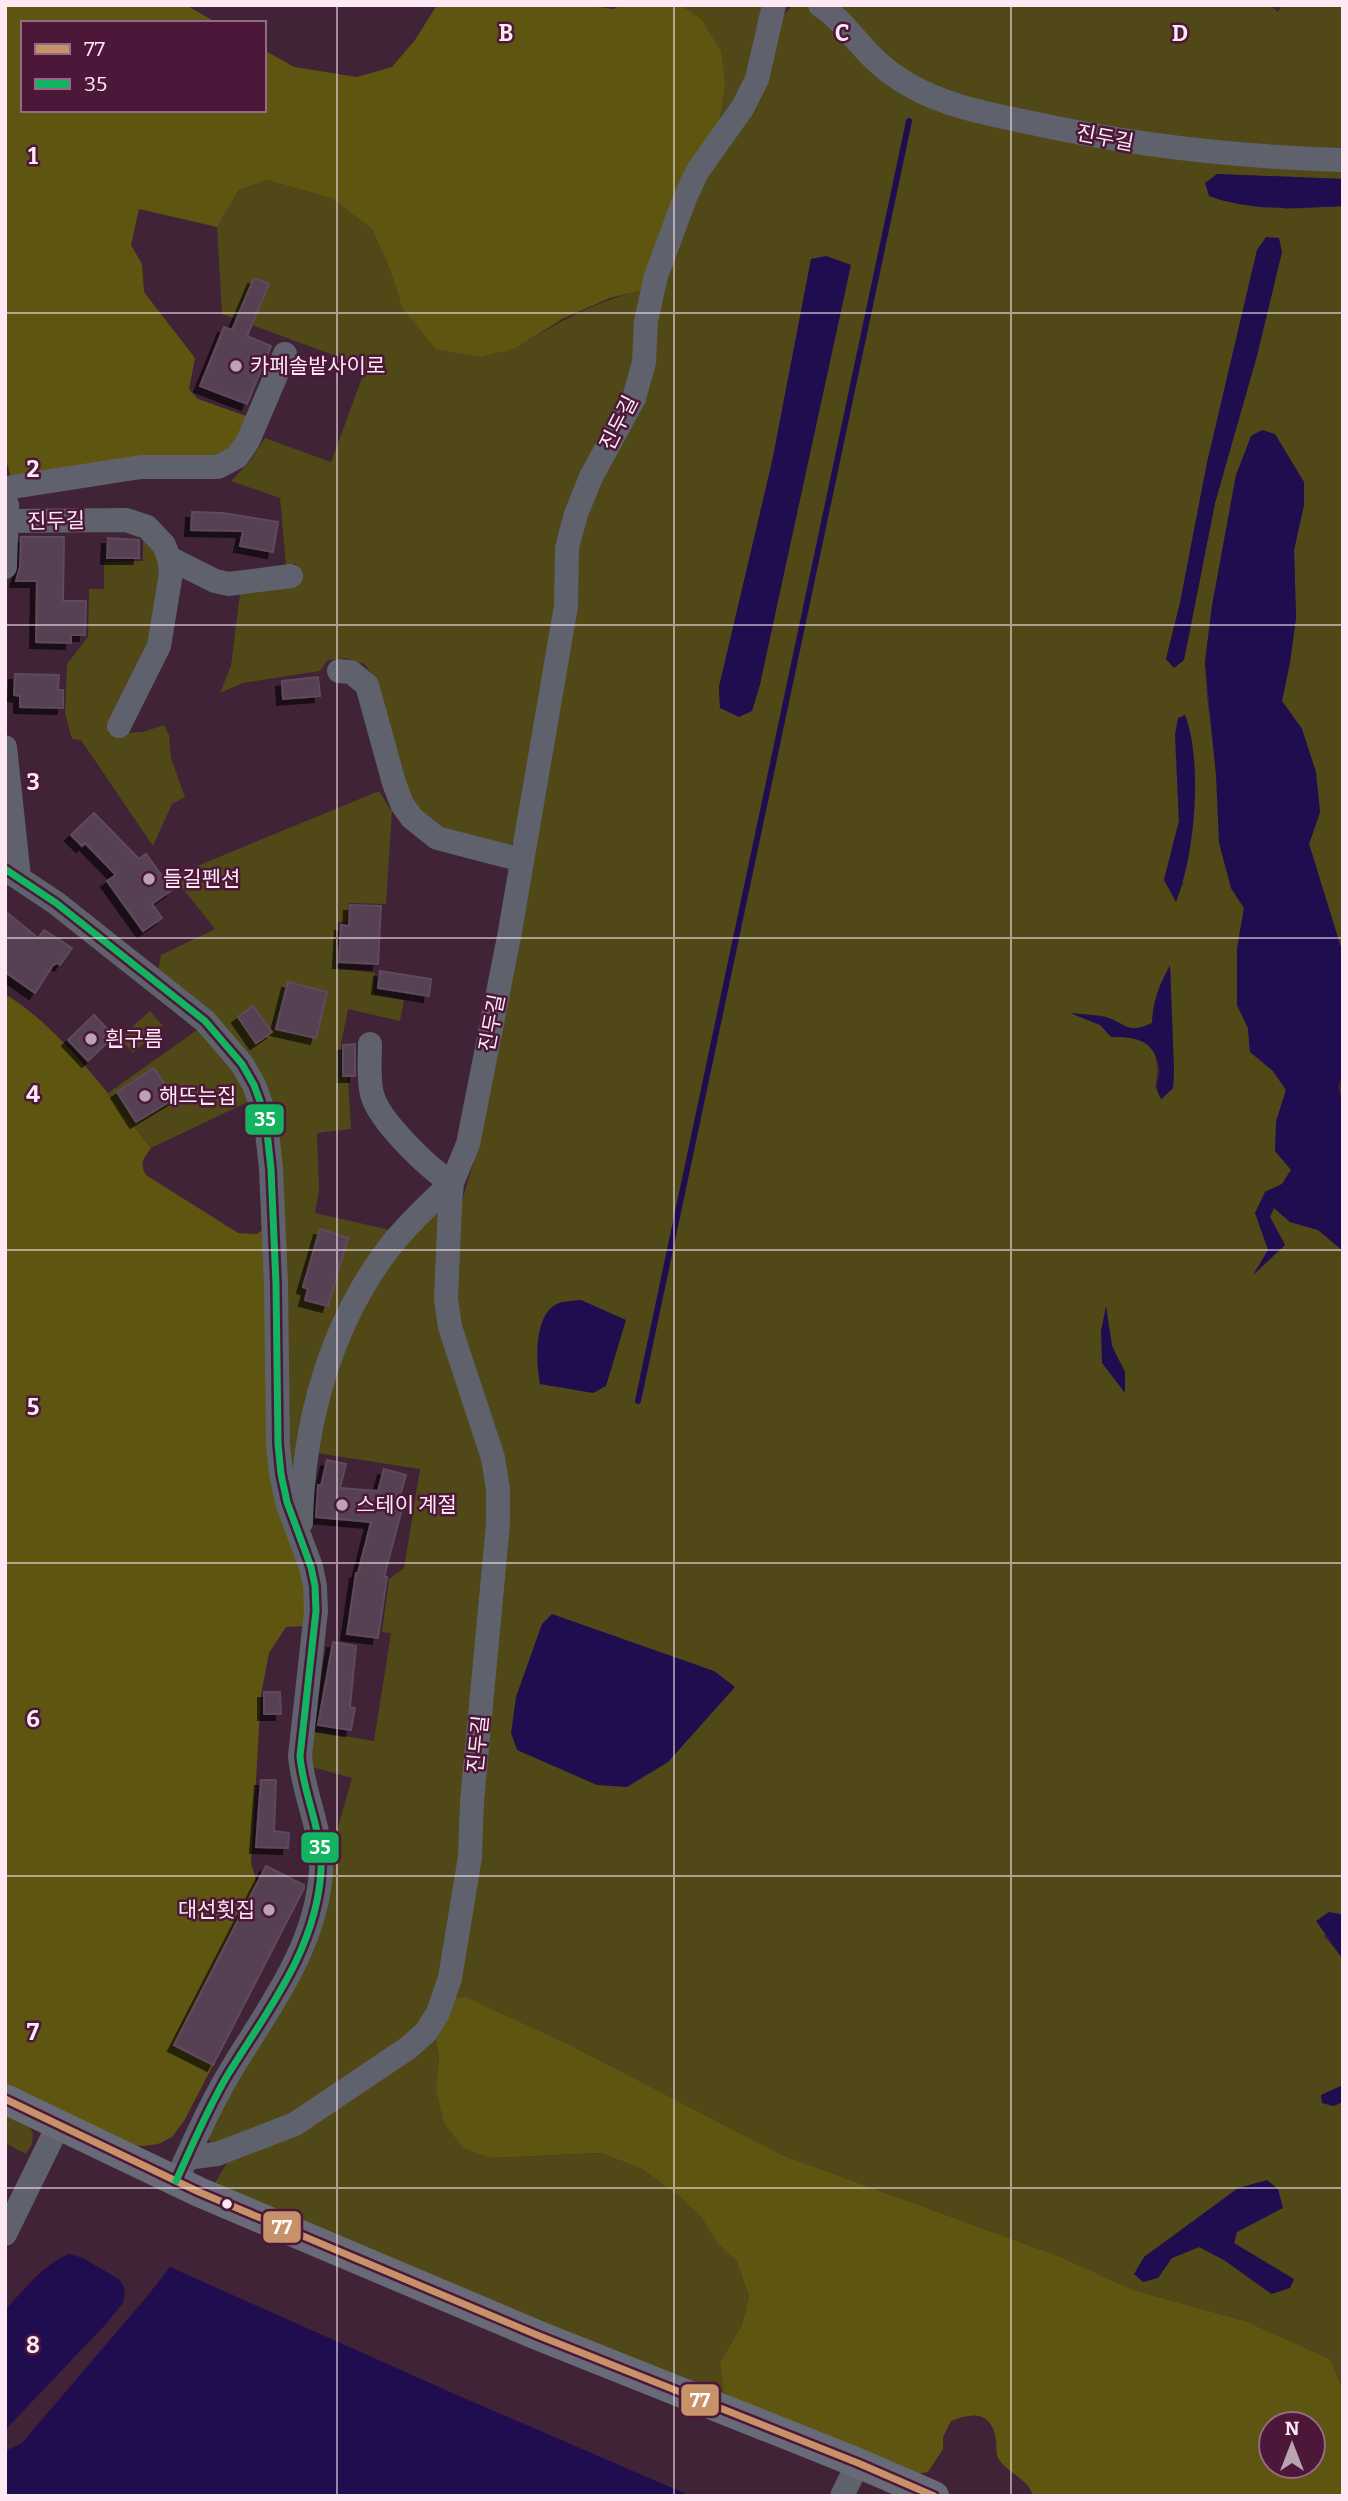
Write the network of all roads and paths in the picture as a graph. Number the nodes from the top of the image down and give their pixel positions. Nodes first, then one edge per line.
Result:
1 (774, 5) edge
2 (820, 5) edge
3 (1343, 160) edge
4 (285, 354) dead end
5 (6, 484) edge
6 (8, 521) junction
7 (169, 558) junction
8 (5, 567) edge
9 (291, 576) dead end
10 (339, 671) dead end
11 (119, 726) dead end
12 (5, 747) edge
13 (522, 860) junction
14 (12, 873) edge
15 (370, 1044) dead end
16 (452, 1183) junction
17 (301, 1541) junction
18 (5, 2099) edge
19 (59, 2124) junction
20 (182, 2170) junction
21 (5, 2234) edge
22 (858, 2463) junction
23 (842, 2496) edge
24 (934, 2496) edge

1 - 13 street, 진두길
2 - 3 street, 진두길
4 - 5 street, 진두길
5 - 6 street, 진두길
6 - 7 street, 진두길
6 - 8 street, 진두길
7 - 9 street, 진두길
7 - 11 street
10 - 13 street
12 - 14 street
13 - 16 street, 진두길
14 - 17 street
15 - 16 street
16 - 17 street, 진두길
16 - 20 street, 진두길
17 - 20 street
18 - 19 main road
19 - 20 main road
19 - 21 street
20 - 22 main road
22 - 23 street
22 - 24 main road

